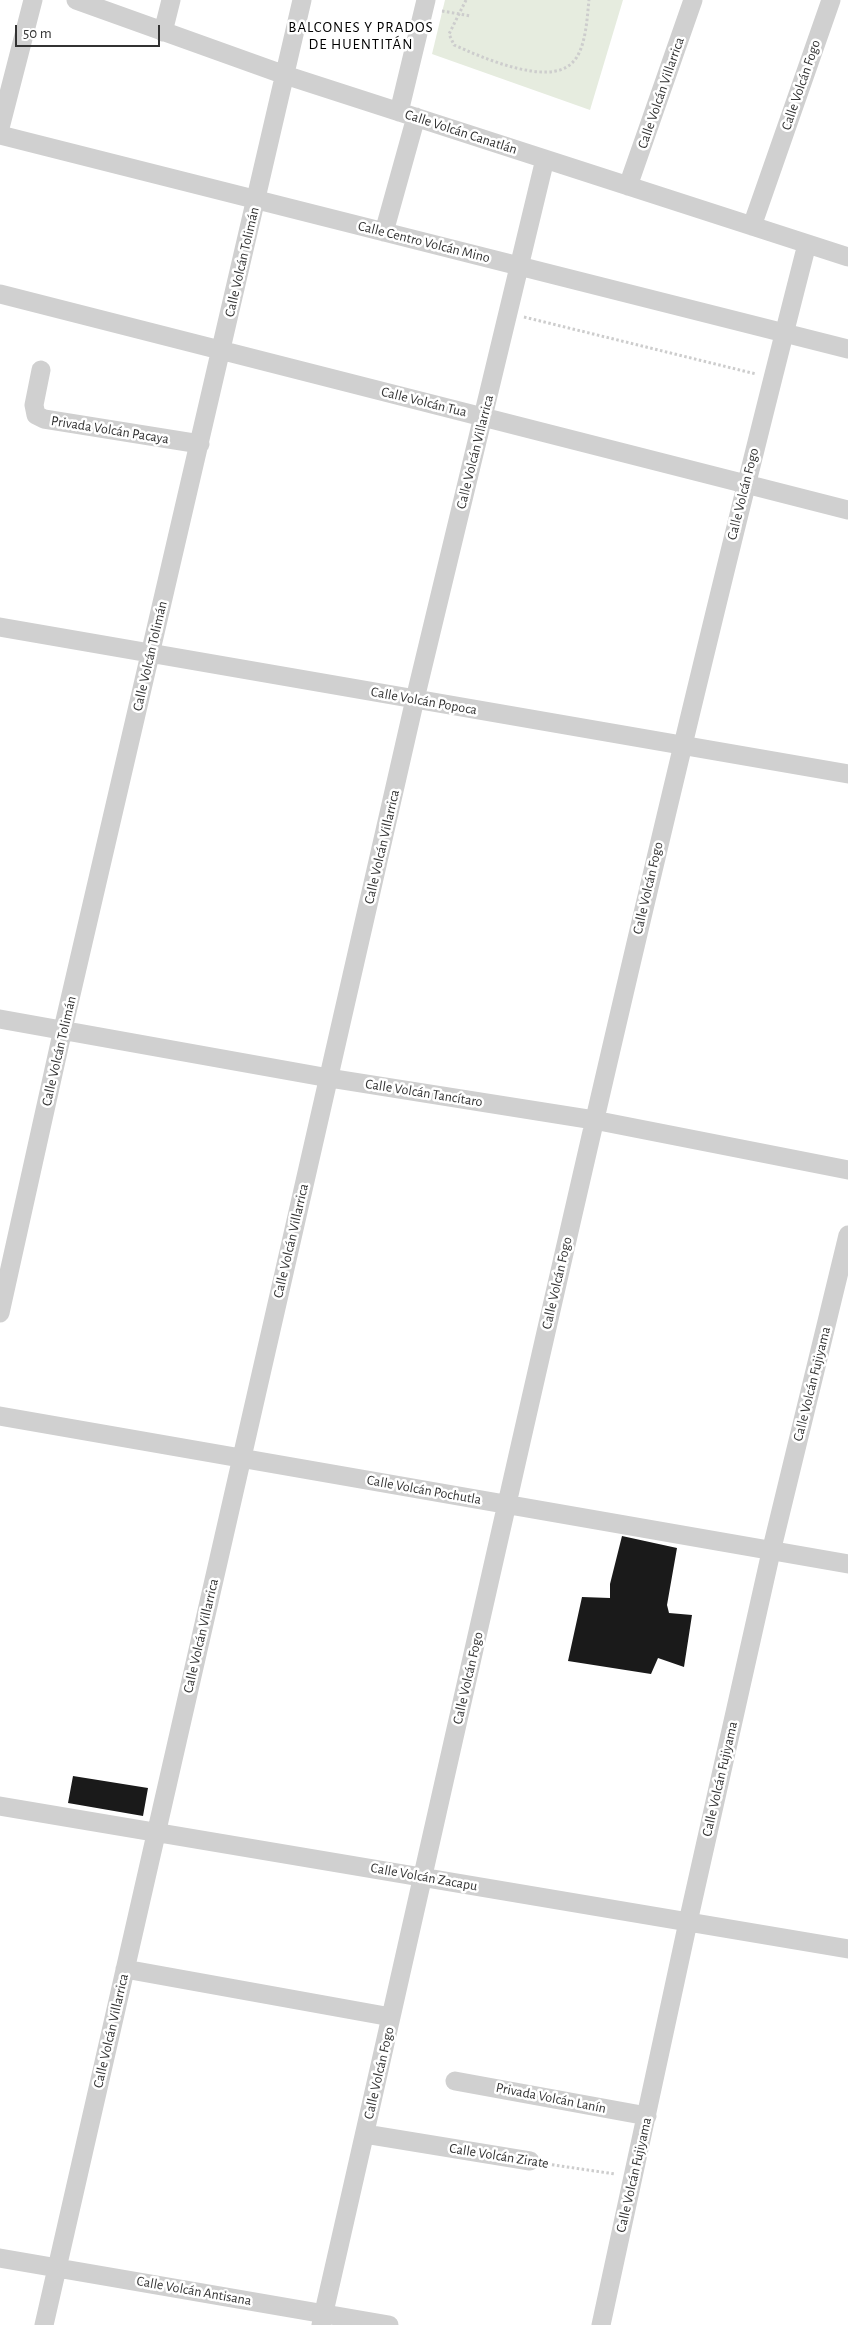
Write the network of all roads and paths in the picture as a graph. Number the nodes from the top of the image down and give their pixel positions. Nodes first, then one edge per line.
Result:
1 (33, 0) edge
2 (76, 0) edge
3 (171, 0) edge
4 (302, 0) edge
5 (466, 0) edge
6 (589, 0) edge
7 (693, 0) edge
8 (831, 0) edge
9 (425, 4) edge
10 (458, 13) junction
11 (471, 16) dead end
12 (163, 32) junction
13 (285, 75) junction
14 (408, 115) junction
15 (0, 128) edge
16 (0, 135) edge
17 (545, 159) junction
18 (628, 186) junction
19 (256, 200) junction
20 (752, 226) junction
21 (384, 232) junction
22 (807, 244) junction
23 (848, 256) edge
24 (520, 267) junction
25 (0, 294) edge
26 (509, 314) junction
27 (784, 333) junction
28 (848, 349) edge
29 (222, 350) junction
30 (41, 370) dead end
31 (772, 378) junction
32 (484, 417) junction
33 (200, 444) junction
34 (746, 484) junction
35 (848, 510) edge
36 (0, 627) edge
37 (151, 653) junction
38 (416, 699) junction
39 (682, 745) junction
40 (848, 774) edge
41 (0, 1019) edge
42 (63, 1030) junction
43 (329, 1078) junction
44 (594, 1120) junction
45 (848, 1170) edge
46 (848, 1234) edge
47 (0, 1313) edge
48 (0, 1416) edge
49 (241, 1458) junction
50 (507, 1505) junction
51 (772, 1552) junction
52 (848, 1564) edge
53 (0, 1806) edge
54 (156, 1832) junction
55 (423, 1877) junction
56 (688, 1922) junction
57 (848, 1950) edge
58 (125, 1969) junction
59 (392, 2017) junction
60 (455, 2081) dead end
61 (647, 2116) junction
62 (365, 2134) junction
63 (530, 2161) joint
64 (633, 2179) junction
65 (0, 2258) edge
66 (57, 2268) junction
67 (322, 2319) edge
68 (44, 2325) edge
69 (389, 2325) edge
70 (601, 2325) edge

1 - 15 street
2 - 12 street, Calle Volcán Canatlán
3 - 12 street
4 - 13 street, Calle Volcán Tolimán
5 - 10 path
6 - 10 path
7 - 18 street, Calle Volcán Villarrica
8 - 20 street, Calle Volcán Fogo
9 - 10 path
9 - 14 street
10 - 11 path
12 - 13 street, Calle Volcán Canatlán
13 - 14 street, Calle Volcán Canatlán
13 - 19 street, Calle Volcán Tolimán
14 - 17 street, Calle Volcán Canatlán
14 - 21 street
16 - 19 street, Calle Centro Volcán Mino
17 - 18 street, Calle Volcán Canatlán
17 - 24 street, Calle Volcán Villarrica
18 - 20 street, Calle Volcán Canatlán
19 - 21 street, Calle Centro Volcán Mino
19 - 29 street, Calle Volcán Tolimán
20 - 22 street, Calle Volcán Canatlán
21 - 24 street, Calle Centro Volcán Mino
22 - 23 street, Calle Volcán Canatlán
22 - 27 street, Calle Volcán Fogo
24 - 26 street, Calle Volcán Villarrica
24 - 27 street, Calle Centro Volcán Mino
25 - 29 street, Calle Volcán Tua
26 - 31 path
26 - 32 street, Calle Volcán Villarrica
27 - 28 street, Calle Centro Volcán Mino
27 - 31 street, Calle Volcán Fogo
29 - 32 street, Calle Volcán Tua
29 - 33 street, Calle Volcán Tolimán
30 - 33 street, Privada Volcán Pacaya
31 - 34 street, Calle Volcán Fogo
32 - 34 street, Calle Volcán Tua
32 - 38 street, Calle Volcán Villarrica
33 - 37 street, Calle Volcán Tolimán
34 - 35 street, Calle Volcán Tua
34 - 39 street, Calle Volcán Fogo
36 - 37 street, Calle Volcán Popoca
37 - 38 street, Calle Volcán Popoca
37 - 42 street, Calle Volcán Tolimán
38 - 39 street, Calle Volcán Popoca
38 - 43 street, Calle Volcán Villarrica
39 - 40 street, Calle Volcán Popoca
39 - 44 street, Calle Volcán Fogo
41 - 42 street, Calle Volcán Tancítaro
42 - 43 street, Calle Volcán Tancítaro
42 - 47 street, Calle Volcán Tolimán
43 - 44 street, Calle Volcán Tancítaro
43 - 49 street, Calle Volcán Villarrica
44 - 45 street, Calle Volcán Tancítaro
44 - 50 street, Calle Volcán Fogo
46 - 51 street, Calle Volcán Fujiyama
48 - 49 street, Calle Volcán Pochutla
49 - 50 street, Calle Volcán Pochutla
49 - 54 street, Calle Volcán Villarrica
50 - 51 street, Calle Volcán Pochutla
50 - 55 street, Calle Volcán Fogo
51 - 52 street, Calle Volcán Pochutla
51 - 56 street, Calle Volcán Fujiyama
53 - 54 street, Calle Volcán Zacapu
54 - 55 street, Calle Volcán Zacapu
54 - 58 street, Calle Volcán Villarrica
55 - 56 street, Calle Volcán Zacapu
55 - 59 street, Calle Volcán Fogo
56 - 57 street, Calle Volcán Zacapu
56 - 61 street, Calle Volcán Fujiyama
58 - 59 street
58 - 66 street, Calle Volcán Villarrica
59 - 62 street, Calle Volcán Fogo
60 - 61 street, Privada Volcán Lanín
61 - 64 street, Calle Volcán Fujiyama
62 - 63 street, Calle Volcán Zirate
62 - 67 street, Calle Volcán Fogo
63 - 64 path, Calle Volcán Zirate
64 - 70 street, Calle Volcán Fujiyama
65 - 66 street, Calle Volcán Antisana
66 - 67 street, Calle Volcán Antisana
66 - 68 street, Calle Volcán Villarrica
67 - 69 street, Calle Volcán Antisana

